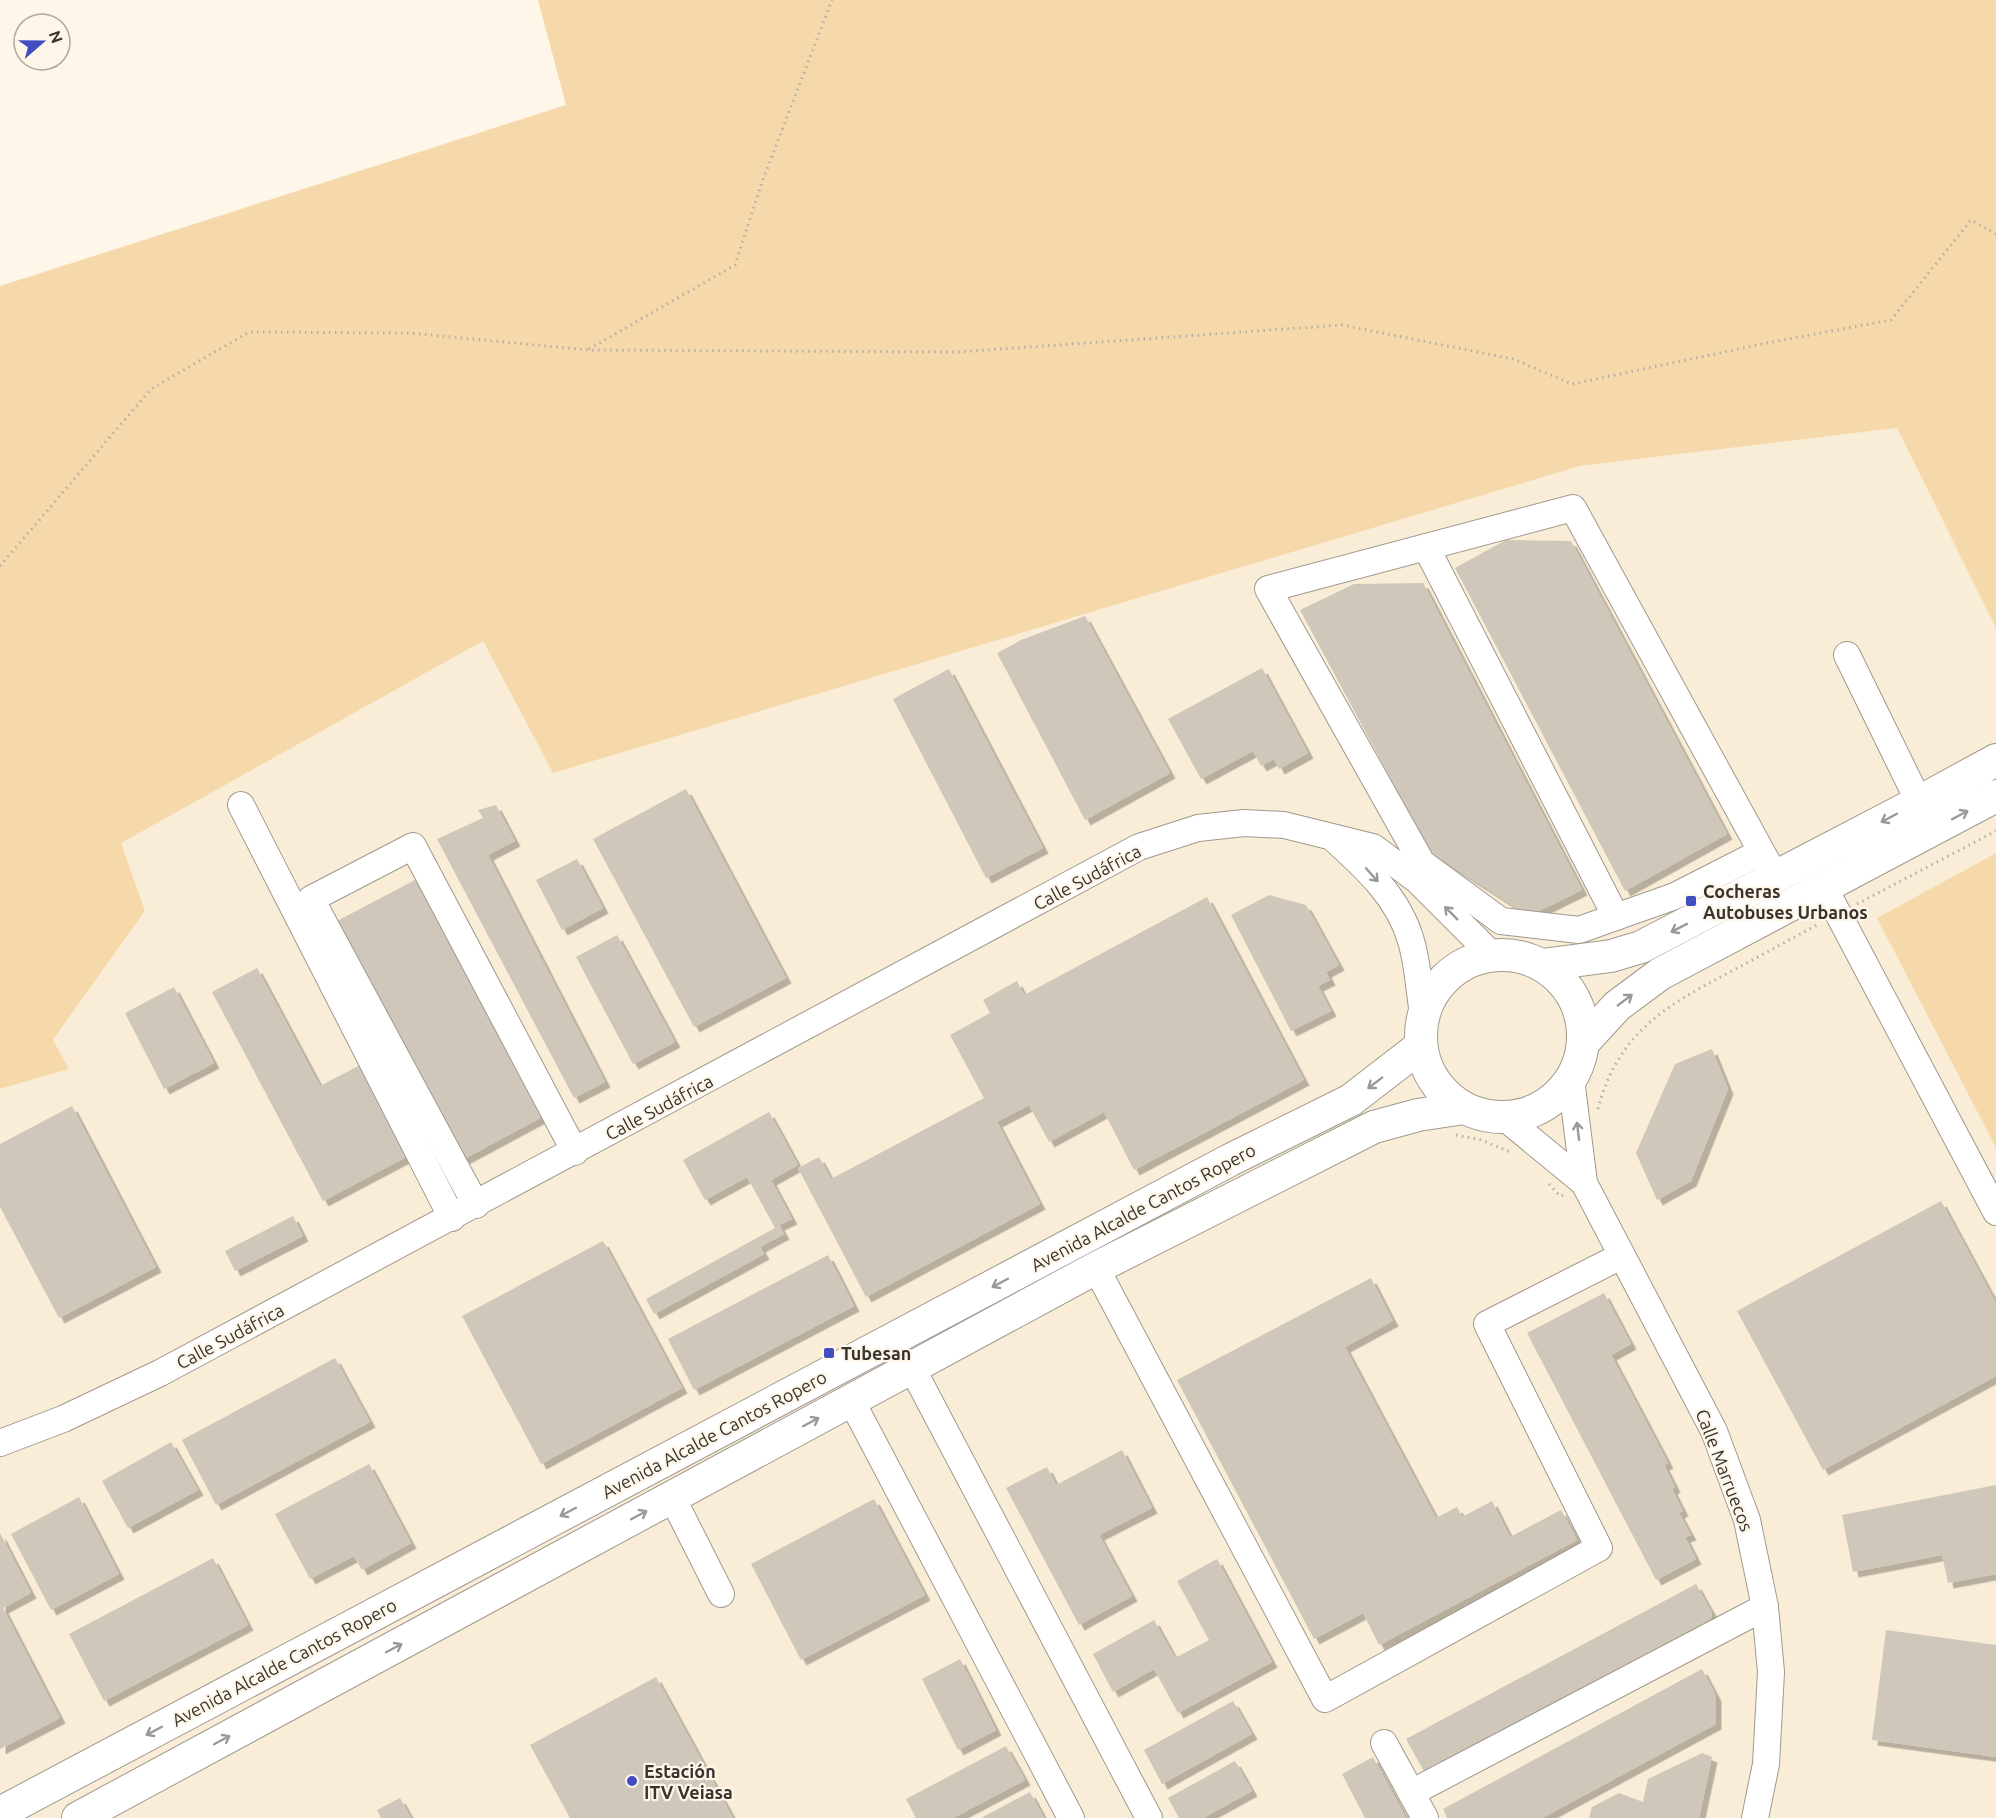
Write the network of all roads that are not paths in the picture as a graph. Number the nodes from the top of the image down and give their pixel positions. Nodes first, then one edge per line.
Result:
1 (1426, 547) junction
2 (1847, 655) dead end
3 (1996, 745) edge
4 (1996, 760) edge
5 (1960, 779) junction
6 (1996, 796) edge
7 (1919, 802) junction
8 (242, 805) dead end
9 (1329, 835) junction
10 (1768, 865) junction
11 (1832, 901) junction
12 (1616, 917) junction
13 (1492, 955) junction
14 (1542, 965) junction
15 (1423, 1014) junction
16 (1584, 1042) junction
17 (1421, 1046) junction
18 (1571, 1079) junction
19 (1505, 1118) junction
20 (1456, 1122) junction
21 (575, 1152) junction
22 (1584, 1183) junction
23 (476, 1205) junction
24 (1996, 1212) edge
25 (453, 1218) junction
26 (1622, 1256) junction
27 (1096, 1268) junction
28 (912, 1368) junction
29 (851, 1400) junction
30 (0, 1443) edge
31 (672, 1497) junction
32 (721, 1594) dead end
33 (1766, 1607) junction
34 (1384, 1743) dead end
35 (1411, 1792) junction
36 (0, 1814) edge
37 (78, 1818) edge
38 (1071, 1818) edge
39 (1149, 1818) edge
40 (1425, 1818) edge
41 (1755, 1818) edge

1 - 10 street
1 - 12 street
1 - 12 street
2 - 7 street
3 - 5 street
4 - 5 main road
5 - 7 main road
11 -> 6 main road
7 -> 10 main road
8 - 25 street
13 -> 9 street, Calle Sudáfrica
9 -> 15 street, Calle Sudáfrica
9 - 21 street, Calle Sudáfrica
10 - 12 street
10 -> 14 main road
16 -> 11 main road
11 - 24 street
13 - 14 main road
13 - 15 main road
14 - 16 main road
15 - 17 main road
16 - 18 main road
17 - 20 main road
17 -> 36 main road, Avenida Alcalde Cantos Ropero
18 - 19 main road
22 -> 18 street, Calle Marruecos
19 - 20 main road
19 - 22 street, Calle Marruecos
20 - 27 main road, Avenida Alcalde Cantos Ropero
21 - 23 street, Calle Sudáfrica
21 - 23 street
22 - 26 street, Calle Marruecos
23 - 25 street, Calle Sudáfrica
25 - 30 street, Calle Sudáfrica
26 - 27 street
26 - 33 street, Calle Marruecos
27 - 28 main road, Avenida Alcalde Cantos Ropero
28 - 29 main road, Avenida Alcalde Cantos Ropero
28 - 39 street
31 -> 29 main road, Avenida Alcalde Cantos Ropero
29 - 38 street
31 - 32 street
37 -> 31 main road, Avenida Alcalde Cantos Ropero
33 - 35 street
33 - 41 street, Calle Marruecos
34 - 35 street
35 - 40 street

